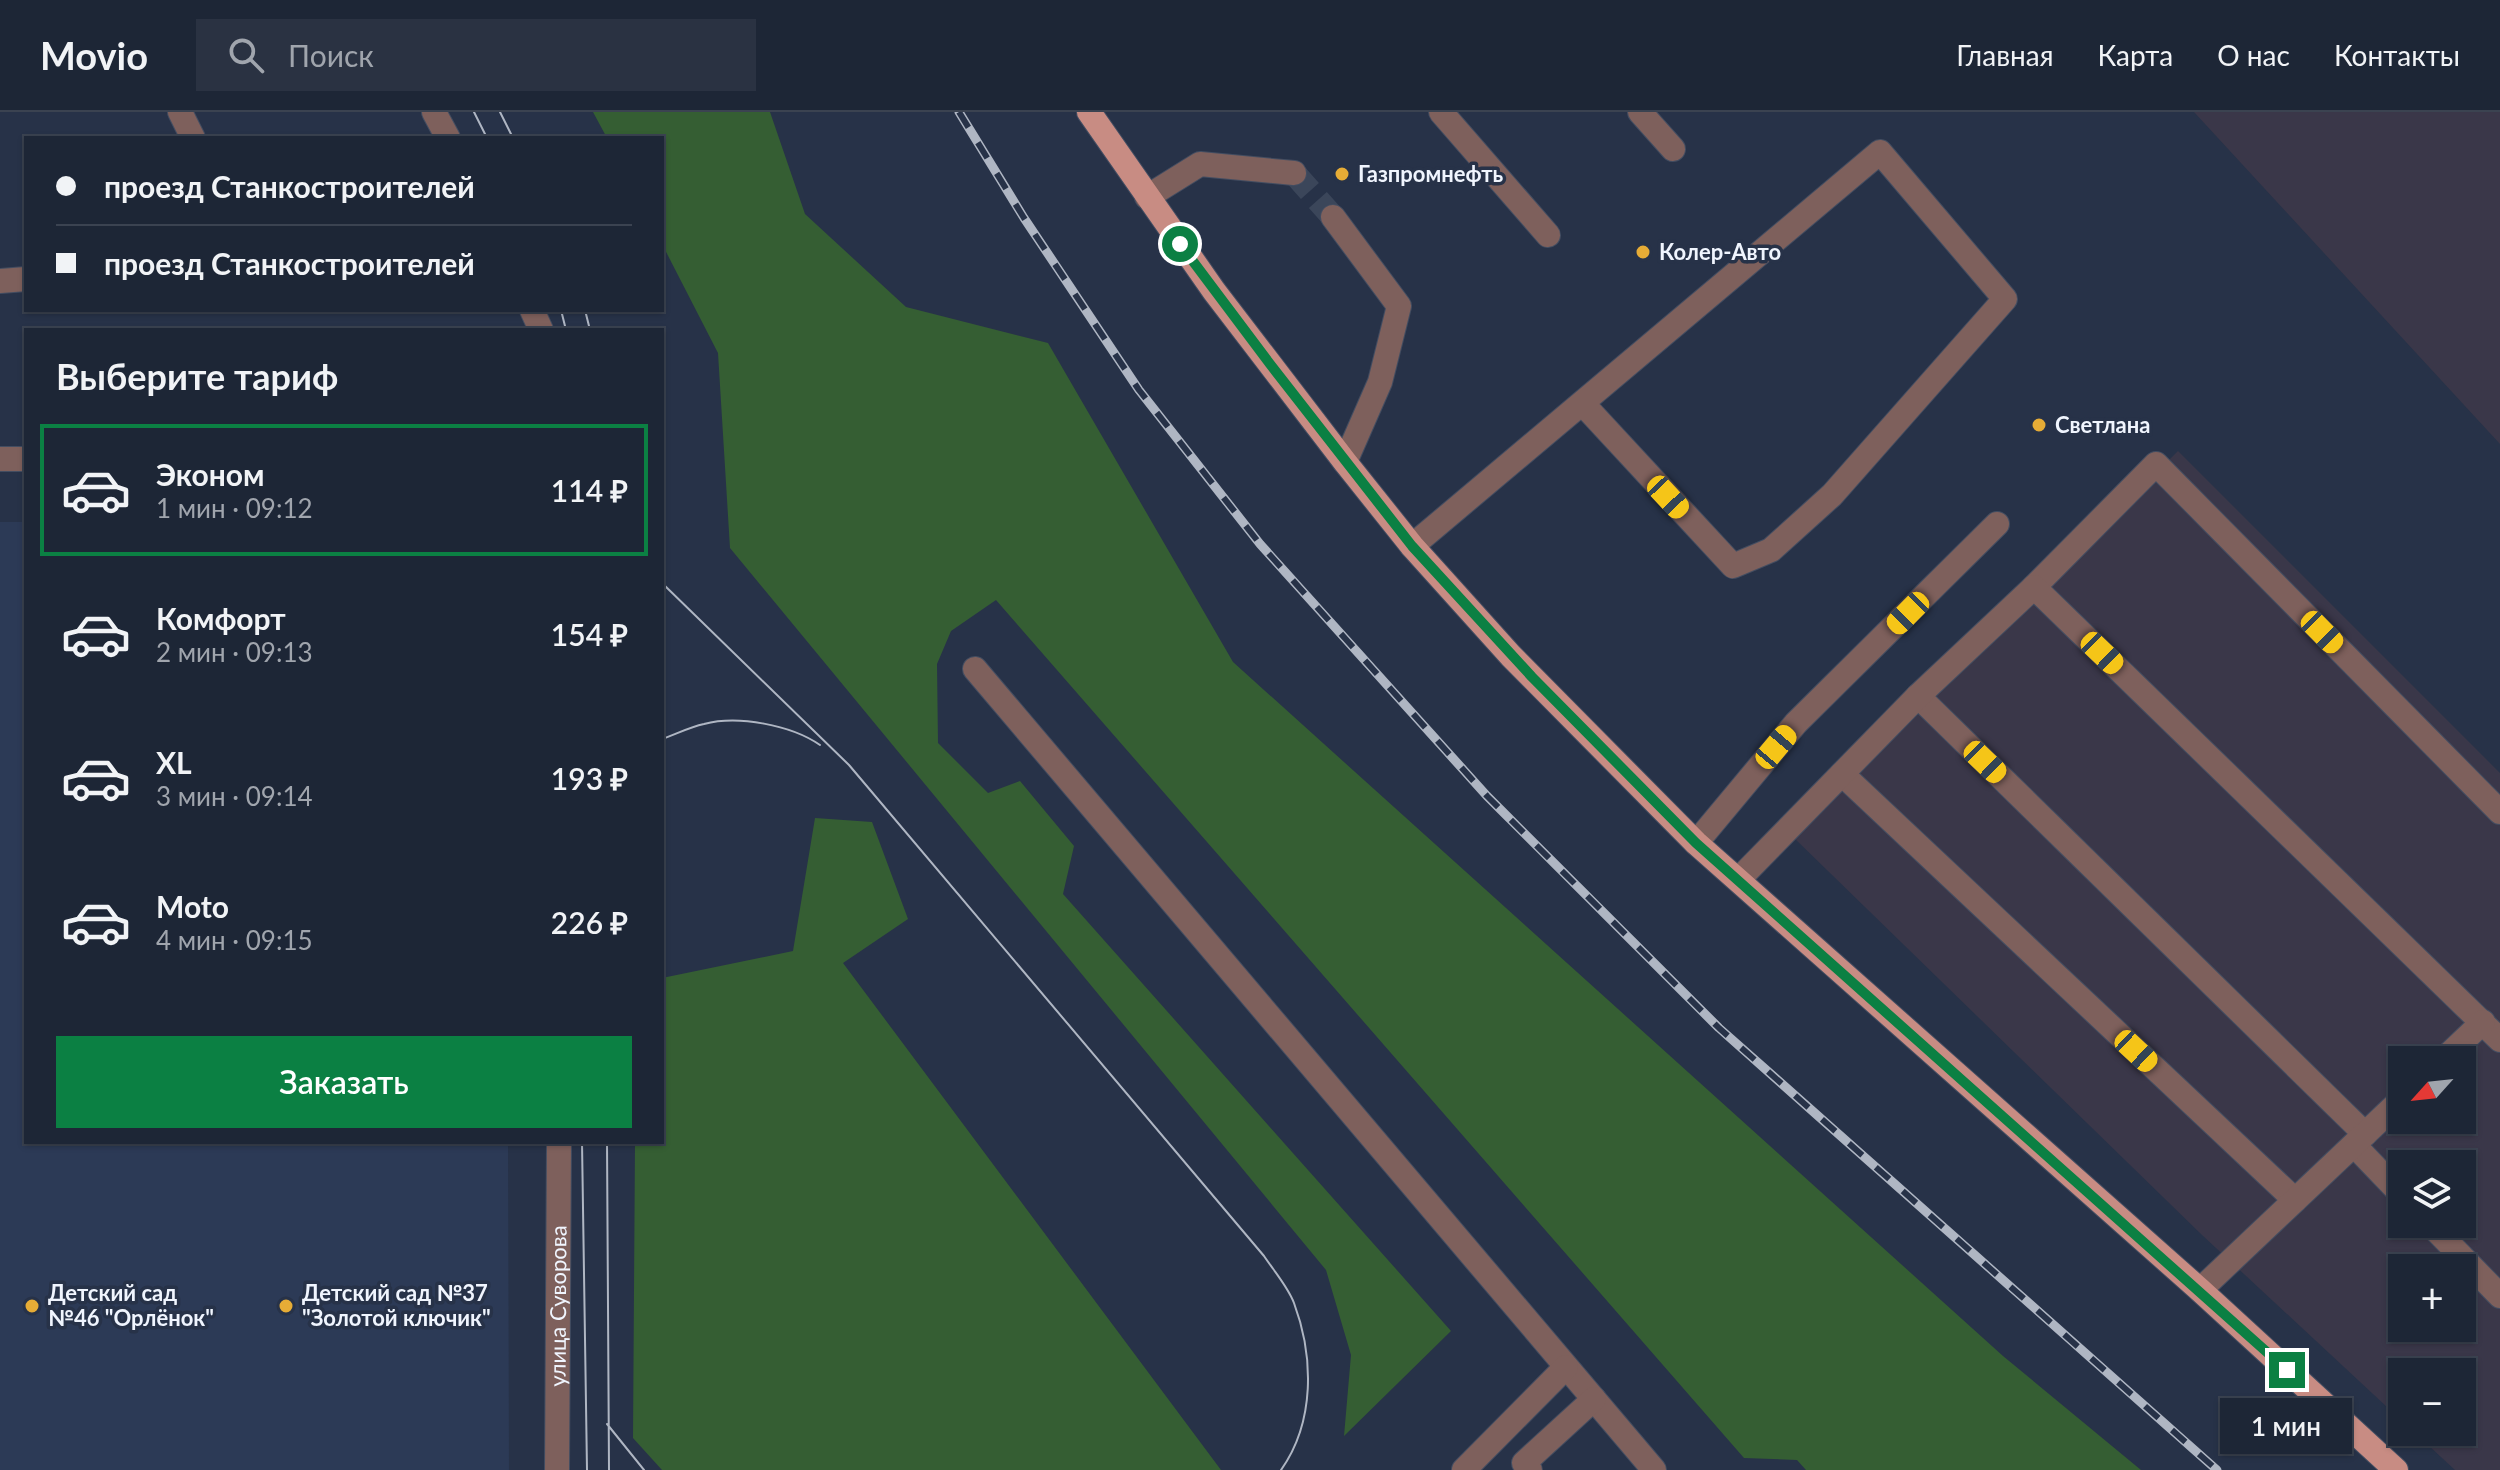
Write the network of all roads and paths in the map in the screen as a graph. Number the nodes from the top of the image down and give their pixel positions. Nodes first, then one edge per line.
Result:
1 (180, 112) edge
2 (434, 112) edge
3 (1089, 112) edge
4 (1441, 112) edge
5 (1640, 112) edge
6 (192, 136) edge
7 (447, 136) edge
8 (1673, 149) dead end
9 (1294, 173) tunnel mouth
10 (1147, 197) junction
11 (1333, 217) tunnel mouth
12 (1548, 235) dead end
13 (24, 279) edge
14 (0, 281) edge
15 (1583, 404) junction
16 (0, 459) edge
17 (24, 459) edge
18 (1345, 462) junction
19 (1997, 524) dead end
20 (1412, 546) junction
21 (2034, 587) junction
22 (975, 669) dead end
23 (1918, 696) junction
24 (1842, 774) junction
25 (2500, 812) edge
26 (1696, 843) junction
27 (1739, 879) junction
28 (2483, 1022) junction
29 (2500, 1040) edge
30 (2458, 1046) edge
31 (2388, 1112) edge
32 (2359, 1139) junction
33 (559, 1144) edge
34 (2388, 1177) edge
35 (2295, 1200) junction
36 (2444, 1238) edge
37 (2200, 1290) junction
38 (2500, 1296) edge
39 (1566, 1367) junction
40 (1594, 1399) junction
41 (557, 1470) edge
42 (1464, 1470) edge
43 (1530, 1470) edge
44 (1654, 1470) edge
45 (2396, 1470) edge

1 - 6 street
2 - 7 street
3 - 10 main road
4 - 12 street
5 - 8 street
9 - 10 street
10 - 18 main road
11 - 18 street
13 - 14 street
15 - 15 street
15 - 20 street
16 - 17 street
18 - 20 main road
19 - 26 street
20 - 26 main road
21 - 23 street
21 - 25 street
21 - 28 street
22 - 39 street
23 - 24 street
23 - 32 street
24 - 27 street
24 - 35 street
26 - 27 main road
27 - 37 main road
28 - 29 street
28 - 30 street
31 - 32 street
32 - 34 street
32 - 35 street
33 - 41 street, улица Суворова
35 - 37 street
36 - 38 street
37 - 45 main road
39 - 40 street
39 - 42 street
40 - 43 street
40 - 44 street

